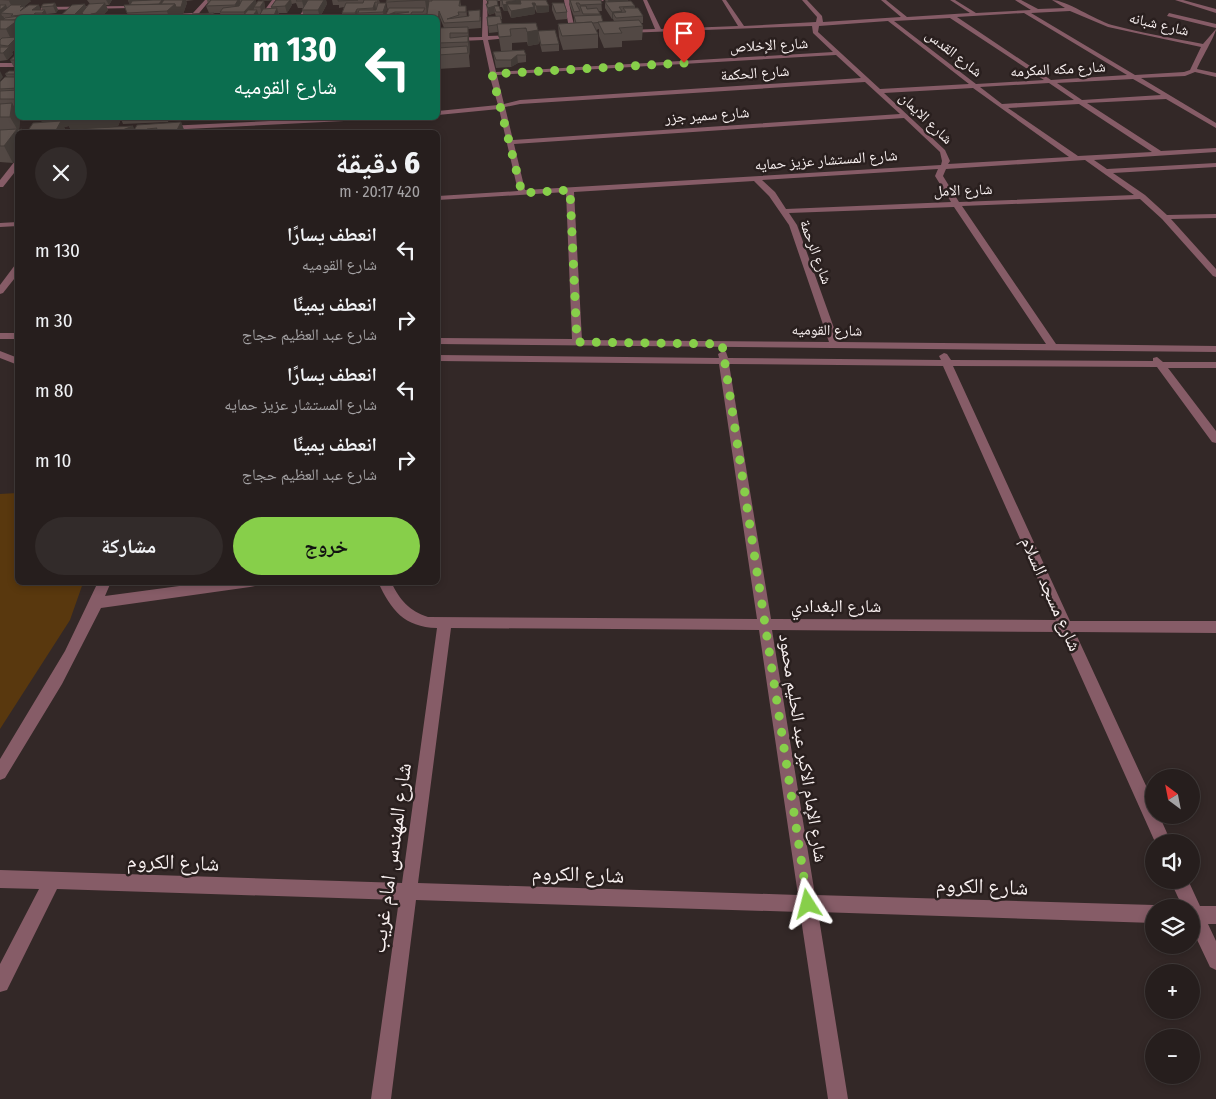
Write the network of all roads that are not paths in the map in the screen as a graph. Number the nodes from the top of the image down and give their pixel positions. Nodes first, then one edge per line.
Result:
1 (128, 0) edge
2 (208, 0) edge
3 (275, 0) edge
4 (312, 0) edge
5 (485, 0) edge
6 (601, 0) edge
7 (645, 0) edge
8 (724, 0) edge
9 (804, 0) edge
10 (883, 0) edge
11 (952, 0) edge
12 (1017, 0) edge
13 (1054, 0) edge
14 (1177, 0) edge
15 (566, 1) edge
16 (127, 8) junction
17 (39, 9) edge
18 (1070, 9) junction
19 (1216, 10) edge
20 (1037, 11) junction
21 (1024, 12) junction
22 (125, 15) edge
23 (194, 15) edge
24 (264, 15) edge
25 (302, 15) edge
26 (976, 15) junction
27 (1169, 15) dead end
28 (951, 16) junction
29 (906, 19) junction
30 (889, 20) junction
31 (818, 24) junction
32 (1216, 26) edge
33 (742, 27) junction
34 (659, 31) junction
35 (621, 32) edge
36 (1216, 32) edge
37 (573, 34) junction
38 (583, 34) edge
39 (564, 35) edge
40 (524, 37) edge
41 (485, 38) junction
42 (440, 40) edge
43 (1204, 46) junction
44 (838, 53) junction
45 (15, 65) edge
46 (0, 66) edge
47 (1193, 70) junction
48 (492, 74) junction
49 (1216, 75) edge
50 (1134, 77) junction
51 (866, 80) junction
52 (1050, 82) junction
53 (974, 86) junction
54 (878, 91) junction
55 (1167, 97) junction
56 (1080, 101) junction
57 (500, 106) junction
58 (1001, 106) junction
59 (440, 113) edge
60 (905, 116) junction
61 (185, 120) edge
62 (323, 120) edge
63 (1216, 126) edge
64 (182, 127) junction
65 (162, 128) edge
66 (201, 129) edge
67 (510, 142) junction
68 (1216, 150) edge
69 (1160, 154) junction
70 (1087, 158) junction
71 (1077, 159) junction
72 (1216, 165) edge
73 (945, 166) junction
74 (15, 167) edge
75 (1107, 172) junction
76 (756, 178) junction
77 (0, 185) edge
78 (570, 190) junction
79 (522, 193) junction
80 (1142, 197) junction
81 (440, 198) edge
82 (958, 204) junction
83 (785, 211) junction
84 (1216, 216) edge
85 (1165, 217) junction
86 (15, 224) edge
87 (0, 225) edge
88 (15, 271) edge
89 (1216, 274) edge
90 (0, 291) edge
91 (0, 336) edge
92 (15, 336) edge
93 (440, 340) edge
94 (577, 342) junction
95 (722, 344) junction
96 (835, 345) junction
97 (940, 346) junction
98 (1054, 347) junction
99 (1148, 348) junction
100 (1216, 349) edge
101 (0, 354) edge
102 (15, 354) edge
103 (440, 358) edge
104 (724, 360) junction
105 (15, 361) edge
106 (947, 362) junction
107 (1160, 364) junction
108 (1216, 365) edge
109 (1216, 439) edge
110 (104, 585) edge
111 (228, 585) edge
112 (385, 585) edge
113 (392, 585) edge
114 (392, 600) junction
115 (96, 603) junction
116 (445, 622) junction
117 (765, 624) junction
118 (1065, 626) junction
119 (1216, 627) edge
120 (0, 772) edge
121 (1159, 834) edge
122 (0, 879) edge
123 (52, 881) junction
124 (409, 891) junction
125 (808, 904) junction
126 (1145, 914) edge
127 (1200, 915) edge
128 (1216, 915) edge
129 (1200, 929) edge
130 (1216, 961) edge
131 (0, 983) edge
132 (381, 1099) edge
133 (838, 1099) edge

1 - 16 street
2 - 23 street
3 - 24 street
4 - 25 street
5 - 41 street
6 - 15 street
7 - 34 street
8 - 33 street
9 - 31 street, شارع الايمان
10 - 29 street
11 - 26 street
12 - 20 street
13 - 18 street, شارع شبانه
14 - 19 street
15 - 37 street
16 - 17 street
16 - 22 street
18 - 20 street
18 - 43 street, شارع شبانه
20 - 21 street
21 - 26 street
21 - 50 street
26 - 28 street
27 - 32 street
28 - 29 street
28 - 52 street
29 - 30 street
30 - 31 street
30 - 53 street, شارع القدس
31 - 33 street
31 - 44 street, شارع الايمان
33 - 34 street
34 - 35 street
36 - 43 street
37 - 38 street
37 - 39 street
40 - 41 street
41 - 42 street
41 - 48 street
43 - 47 street
44 - 48 street, شارع الإخلاص
44 - 51 street, شارع الايمان
45 - 46 street
47 - 49 street
47 - 50 street, شارع مكه المكرمه
48 - 57 street
50 - 52 street, شارع مكه المكرمه
50 - 55 street
51 - 54 street, شارع الايمان
51 - 57 street, شارع الحكمة
52 - 53 street, شارع مكه المكرمه
52 - 56 street
53 - 54 street, شارع مكه المكرمه
53 - 58 street, شارع القدس
54 - 60 street, شارع الايمان
55 - 56 street
55 - 63 street
56 - 58 street
56 - 69 street
57 - 59 street, شارع الحكمة
57 - 67 street
58 - 71 street, شارع القدس
60 - 67 street, شارع سمير جزر
60 - 73 street, شارع الايمان
61 - 64 street
62 - 66 street
64 - 65 street
64 - 66 street
67 - 79 street
68 - 69 street, شارع المستشار عزيز حمايه
69 - 70 street, شارع المستشار عزيز حمايه
70 - 71 street, شارع المستشار عزيز حمايه
70 - 75 street
71 - 73 street, شارع المستشار عزيز حمايه
72 - 75 street
73 - 76 street, شارع المستشار عزيز حمايه
73 - 82 street, شارع الايمان
74 - 77 street
75 - 80 street
76 - 78 street, شارع المستشار عزيز حمايه
76 - 83 street, شارع الرحمة
78 - 79 street, شارع المستشار عزيز حمايه
78 - 94 street
79 - 81 street, شارع المستشار عزيز حمايه
80 - 82 street, شارع الامل
80 - 85 street
82 - 83 street, شارع الامل
82 - 98 street, شارع الايمان
83 - 96 street, شارع الرحمة
84 - 85 street
85 - 89 street
86 - 87 street
88 - 90 street
91 - 92 street
93 - 94 street, شارع القوميه
94 - 95 street, شارع القوميه
95 - 96 street, شارع القوميه
95 - 104 street, شارع الإمام الاكبر عبد الحليم محمود
96 - 97 street, شارع القوميه
97 - 98 street, شارع القوميه
97 - 106 street, شارع مسجد السلام
98 - 99 street, شارع القوميه
99 - 100 street, شارع القوميه
99 - 107 street
101 - 102 street
101 - 105 street
103 - 104 street, شارع القوميه
104 - 106 street, شارع القوميه
104 - 117 street, شارع الإمام الاكبر عبد الحليم محمود
106 - 107 street, شارع القوميه
106 - 118 street, شارع مسجد السلام
107 - 108 street, شارع القوميه
107 - 109 street
110 - 115 street
111 - 115 street
112 - 114 street, شارع البغدادي
113 - 114 street
114 - 116 street, شارع البغدادي
115 - 120 street
116 - 117 street, شارع البغدادي
116 - 124 street, شارع المهندس امام غريب
117 - 118 street, شارع البغدادي
117 - 125 street, شارع الإمام الاكبر عبد الحليم محمود
118 - 119 street, شارع البغدادي
118 - 121 street, شارع مسجد السلام
122 - 123 street, شارع الكروم
123 - 124 street, شارع الكروم
123 - 131 street
124 - 125 street, شارع الكروم
124 - 132 street, شارع المهندس امام غريب
125 - 126 street, شارع الكروم
125 - 133 street, شارع الإمام الاكبر عبد الحليم محمود
127 - 128 street
129 - 130 street

